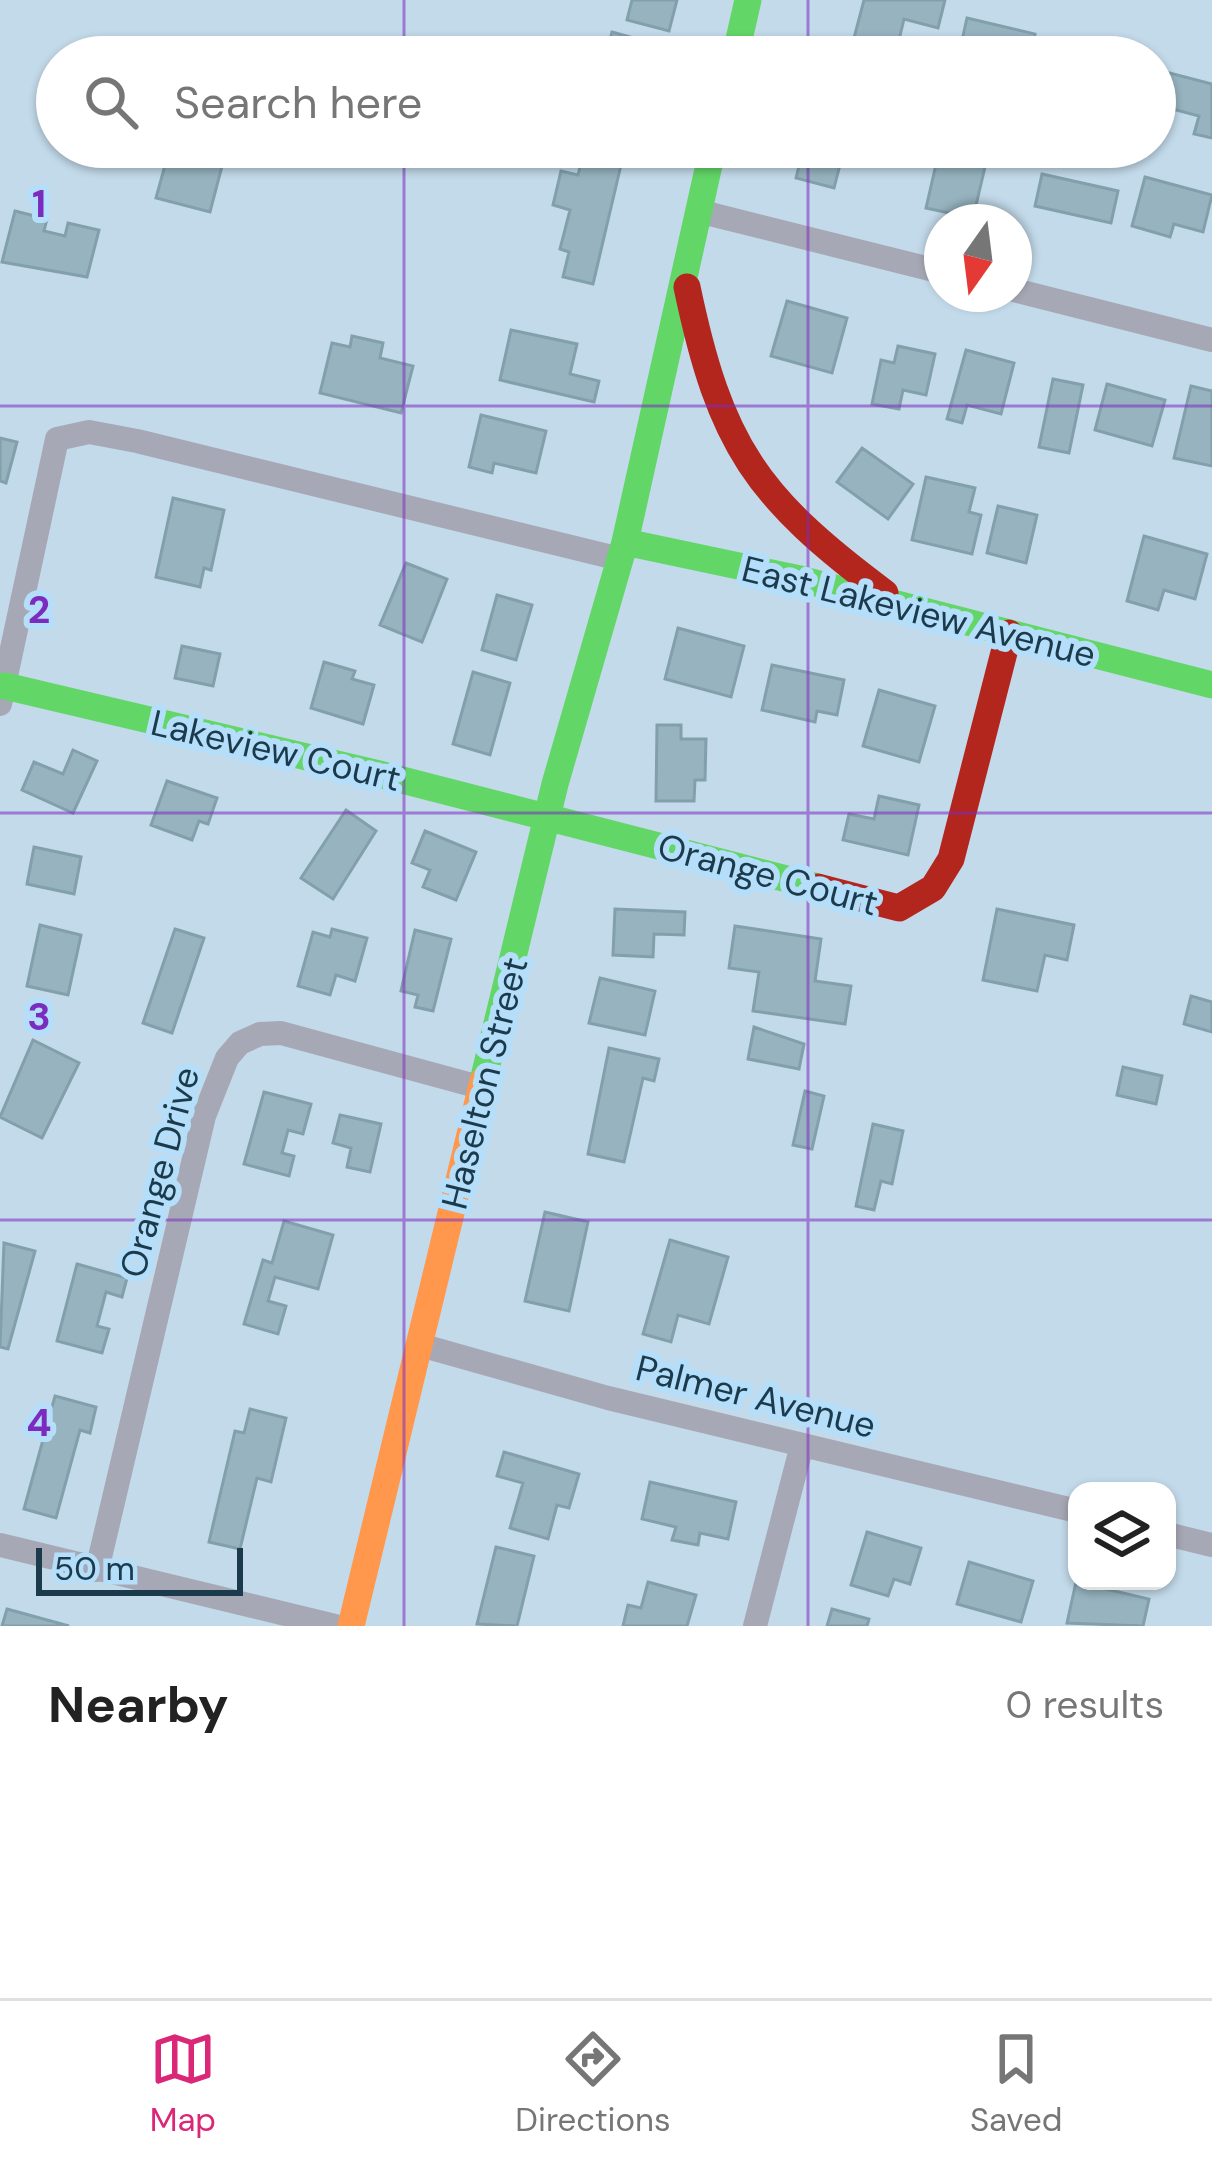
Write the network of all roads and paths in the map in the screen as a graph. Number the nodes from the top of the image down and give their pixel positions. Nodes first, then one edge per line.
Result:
1 (748, 0) edge
2 (740, 36) edge
3 (708, 168) edge
4 (698, 211) junction
5 (924, 268) edge
6 (684, 271) junction
7 (1032, 295) edge
8 (1212, 340) edge
9 (622, 550) junction
10 (901, 605) junction
11 (1009, 633) junction
12 (1212, 685) edge
13 (2, 695) edge
14 (547, 818) junction
15 (483, 1088) junction
16 (419, 1345) junction
17 (802, 1445) junction
18 (1068, 1509) edge
19 (1176, 1536) edge
20 (1212, 1545) edge
21 (0, 1546) edge
22 (97, 1570) junction
23 (335, 1626) edge
24 (351, 1626) edge
25 (755, 1626) edge

1 - 2 street
3 - 4 street, Haselton Street
4 - 5 street
4 - 6 street, Haselton Street
6 - 9 street, Haselton Street
6 - 10 street
7 - 8 street
9 - 10 street, East Lakeview Avenue
9 - 13 street, East Lakeview Avenue
9 - 14 street, Haselton Street
10 - 11 street, East Lakeview Avenue
11 - 12 street, East Lakeview Avenue
11 - 14 street, Orange Court
13 - 14 street, Lakeview Court
14 - 15 street, Haselton Street
15 - 16 street, Haselton Street
15 - 22 street, Orange Drive
16 - 17 street, Palmer Avenue
16 - 24 street, Haselton Street
17 - 18 street, Palmer Avenue
17 - 25 street
19 - 20 street
21 - 22 street
22 - 23 street

